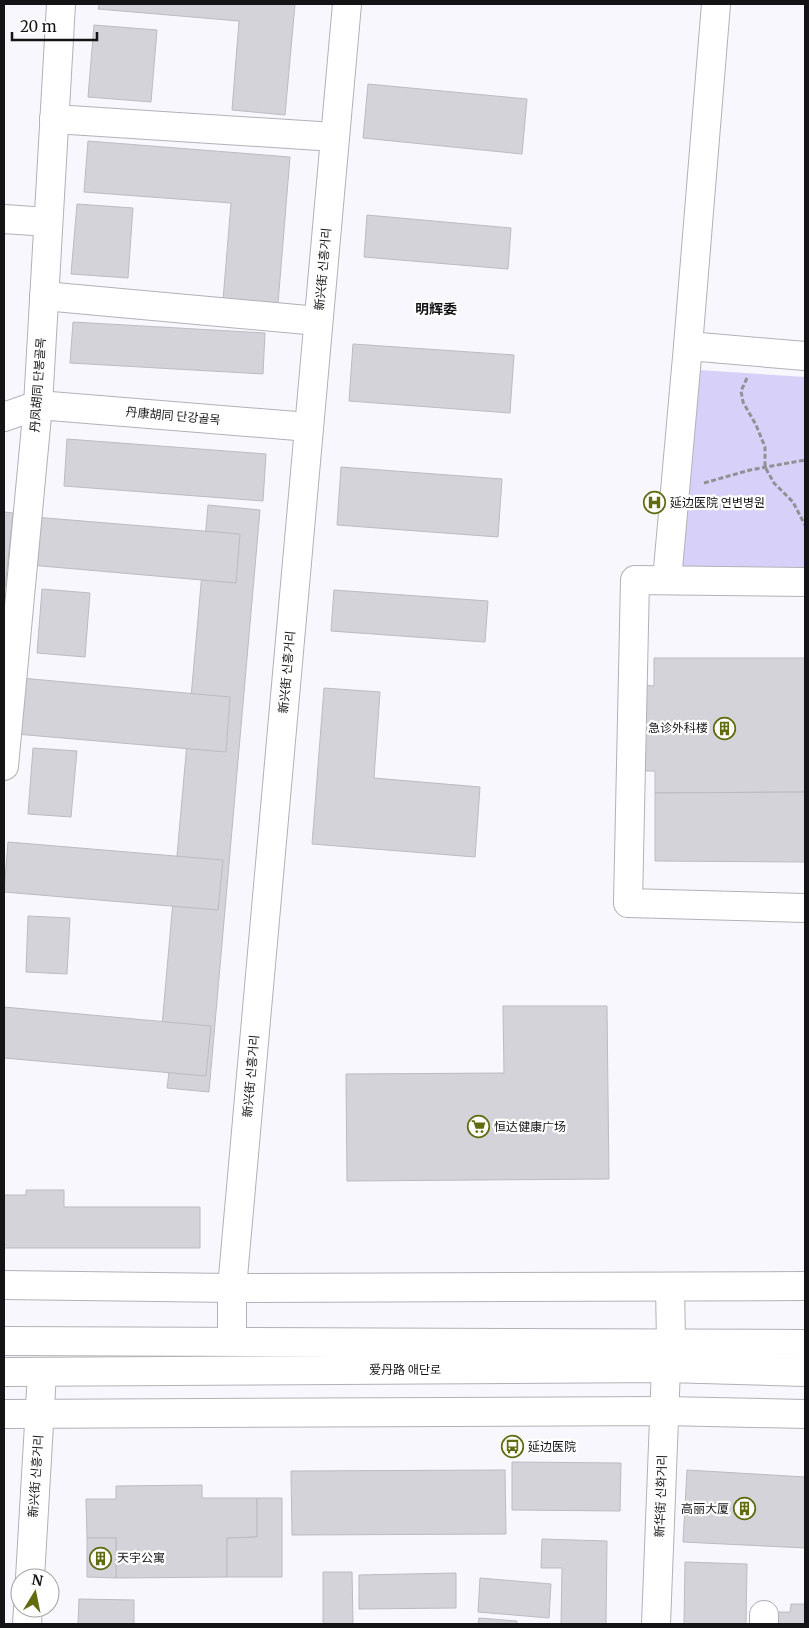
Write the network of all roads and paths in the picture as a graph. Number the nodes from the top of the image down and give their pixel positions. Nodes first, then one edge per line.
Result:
1 (60, 4) edge
2 (347, 4) edge
3 (716, 4) edge
4 (54, 119) junction
5 (335, 137) junction
6 (4, 219) edge
7 (48, 222) junction
8 (44, 296) junction
9 (318, 321) junction
10 (688, 346) junction
11 (763, 352) junction
12 (805, 356) edge
13 (38, 405) junction
14 (4, 417) edge
15 (309, 427) junction
16 (805, 460) edge
17 (765, 467) junction
18 (675, 491) junction
19 (805, 525) edge
20 (666, 580) junction
21 (805, 582) edge
22 (8, 665) edge
23 (4, 766) edge
24 (805, 908) edge
25 (4, 1285) edge
26 (805, 1286) edge
27 (670, 1287) junction
28 (232, 1288) junction
29 (4, 1341) edge
30 (232, 1342) junction
31 (805, 1344) edge
32 (669, 1355) junction
33 (4, 1372) edge
34 (805, 1372) edge
35 (42, 1373) junction
36 (664, 1410) junction
37 (4, 1414) edge
38 (40, 1414) junction
39 (805, 1414) edge
40 (31, 1568) edge
41 (656, 1624) edge

1 - 4 street, 丹凤胡同 단봉골목
2 - 5 street, 新兴街 신흥거리
3 - 10 street
4 - 5 street
4 - 7 street, 丹凤胡同 단봉골목
5 - 9 street, 新兴街 신흥거리
6 - 7 street
7 - 8 street, 丹凤胡同 단봉골목
8 - 9 street
8 - 13 street, 丹凤胡同 단봉골목
9 - 15 street, 新兴街 신흥거리
10 - 11 street
10 - 18 street
11 - 12 street
11 - 17 path
13 - 14 street
13 - 15 street, 丹康胡同 단강골목
13 - 22 street, 丹凤胡同 단봉골목
15 - 28 street, 新兴街 신흥거리
16 - 17 path
17 - 18 path
17 - 19 path
18 - 20 street
20 - 21 street
20 - 24 street
22 - 23 street, 丹凤胡同 단봉골목
25 - 28 street
26 - 27 street
27 - 28 street
27 - 32 street, 新华街 신화거리
28 - 30 street, 新兴街 신흥거리
29 - 30 street, 爱丹路 애단로
30 - 32 street, 爱丹路 애단로
31 - 32 street, 爱丹路 애단로
32 - 34 street, 爱丹路 애단로
32 - 35 street, 爱丹路 애단로
32 - 36 street, 新华街 신화거리
33 - 35 street, 爱丹路 애단로
35 - 38 street, 新兴街 신흥거리
36 - 38 street
36 - 39 street
36 - 41 street, 新华街 신화거리
37 - 38 street
38 - 40 street, 新兴街 신흥거리

